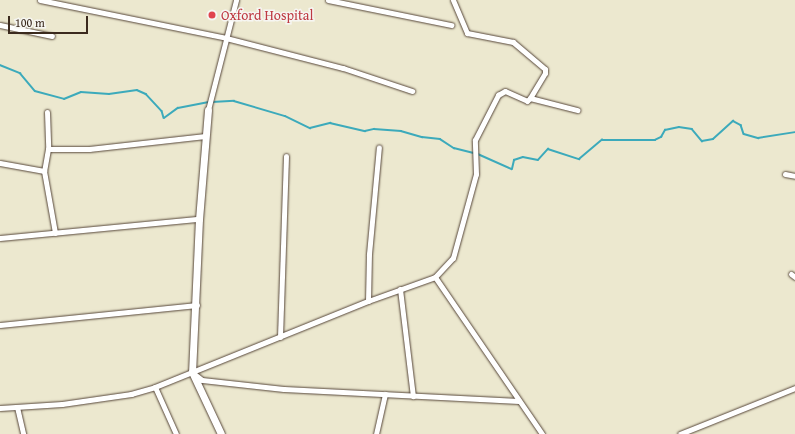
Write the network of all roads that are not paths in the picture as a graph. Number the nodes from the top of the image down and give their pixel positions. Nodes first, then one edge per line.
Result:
1 (40, 0) edge
2 (236, 0) edge
3 (328, 0) edge
4 (453, 0) edge
5 (55, 1) edge
6 (451, 25) dead end
7 (0, 26) edge
8 (52, 36) dead end
9 (226, 38) junction
10 (412, 91) dead end
11 (530, 98) junction
12 (208, 110) joint
13 (577, 110) dead end
14 (48, 112) dead end
15 (205, 136) junction
16 (379, 148) dead end
17 (48, 149) junction
18 (286, 156) dead end
19 (0, 164) edge
20 (44, 171) junction
21 (785, 174) dead end
22 (795, 176) edge
23 (199, 219) junction
24 (55, 233) junction
25 (0, 238) edge
26 (435, 277) junction
27 (400, 289) junction
28 (368, 300) junction
29 (197, 305) junction
30 (0, 325) edge
31 (280, 337) junction
32 (192, 372) junction
33 (156, 387) junction
34 (795, 388) edge
35 (385, 394) junction
36 (413, 396) junction
37 (519, 401) junction
38 (17, 407) junction
39 (0, 408) edge
40 (23, 434) edge
41 (176, 434) edge
42 (221, 434) edge
43 (376, 434) edge
44 (542, 434) edge
45 (680, 434) edge

1 - 5 street
2 - 9 street
3 - 6 street
4 - 11 street
5 - 9 street
7 - 8 street
9 - 10 street
9 - 12 street
11 - 13 street
11 - 26 street
12 - 15 main road
14 - 17 street
15 - 17 street
15 - 23 main road
16 - 28 street
17 - 20 street
18 - 31 street
19 - 20 street
20 - 24 street
21 - 22 street
23 - 24 street
23 - 29 main road
24 - 25 street
26 - 27 street
26 - 37 street
27 - 28 street
27 - 36 street
28 - 31 street
29 - 30 street
29 - 32 main road
31 - 32 street
32 - 33 street
32 - 35 street
32 - 42 main road
33 - 38 street
33 - 41 street
34 - 45 street
35 - 36 street
35 - 43 street
36 - 37 street
37 - 44 street
38 - 39 street
38 - 40 street

